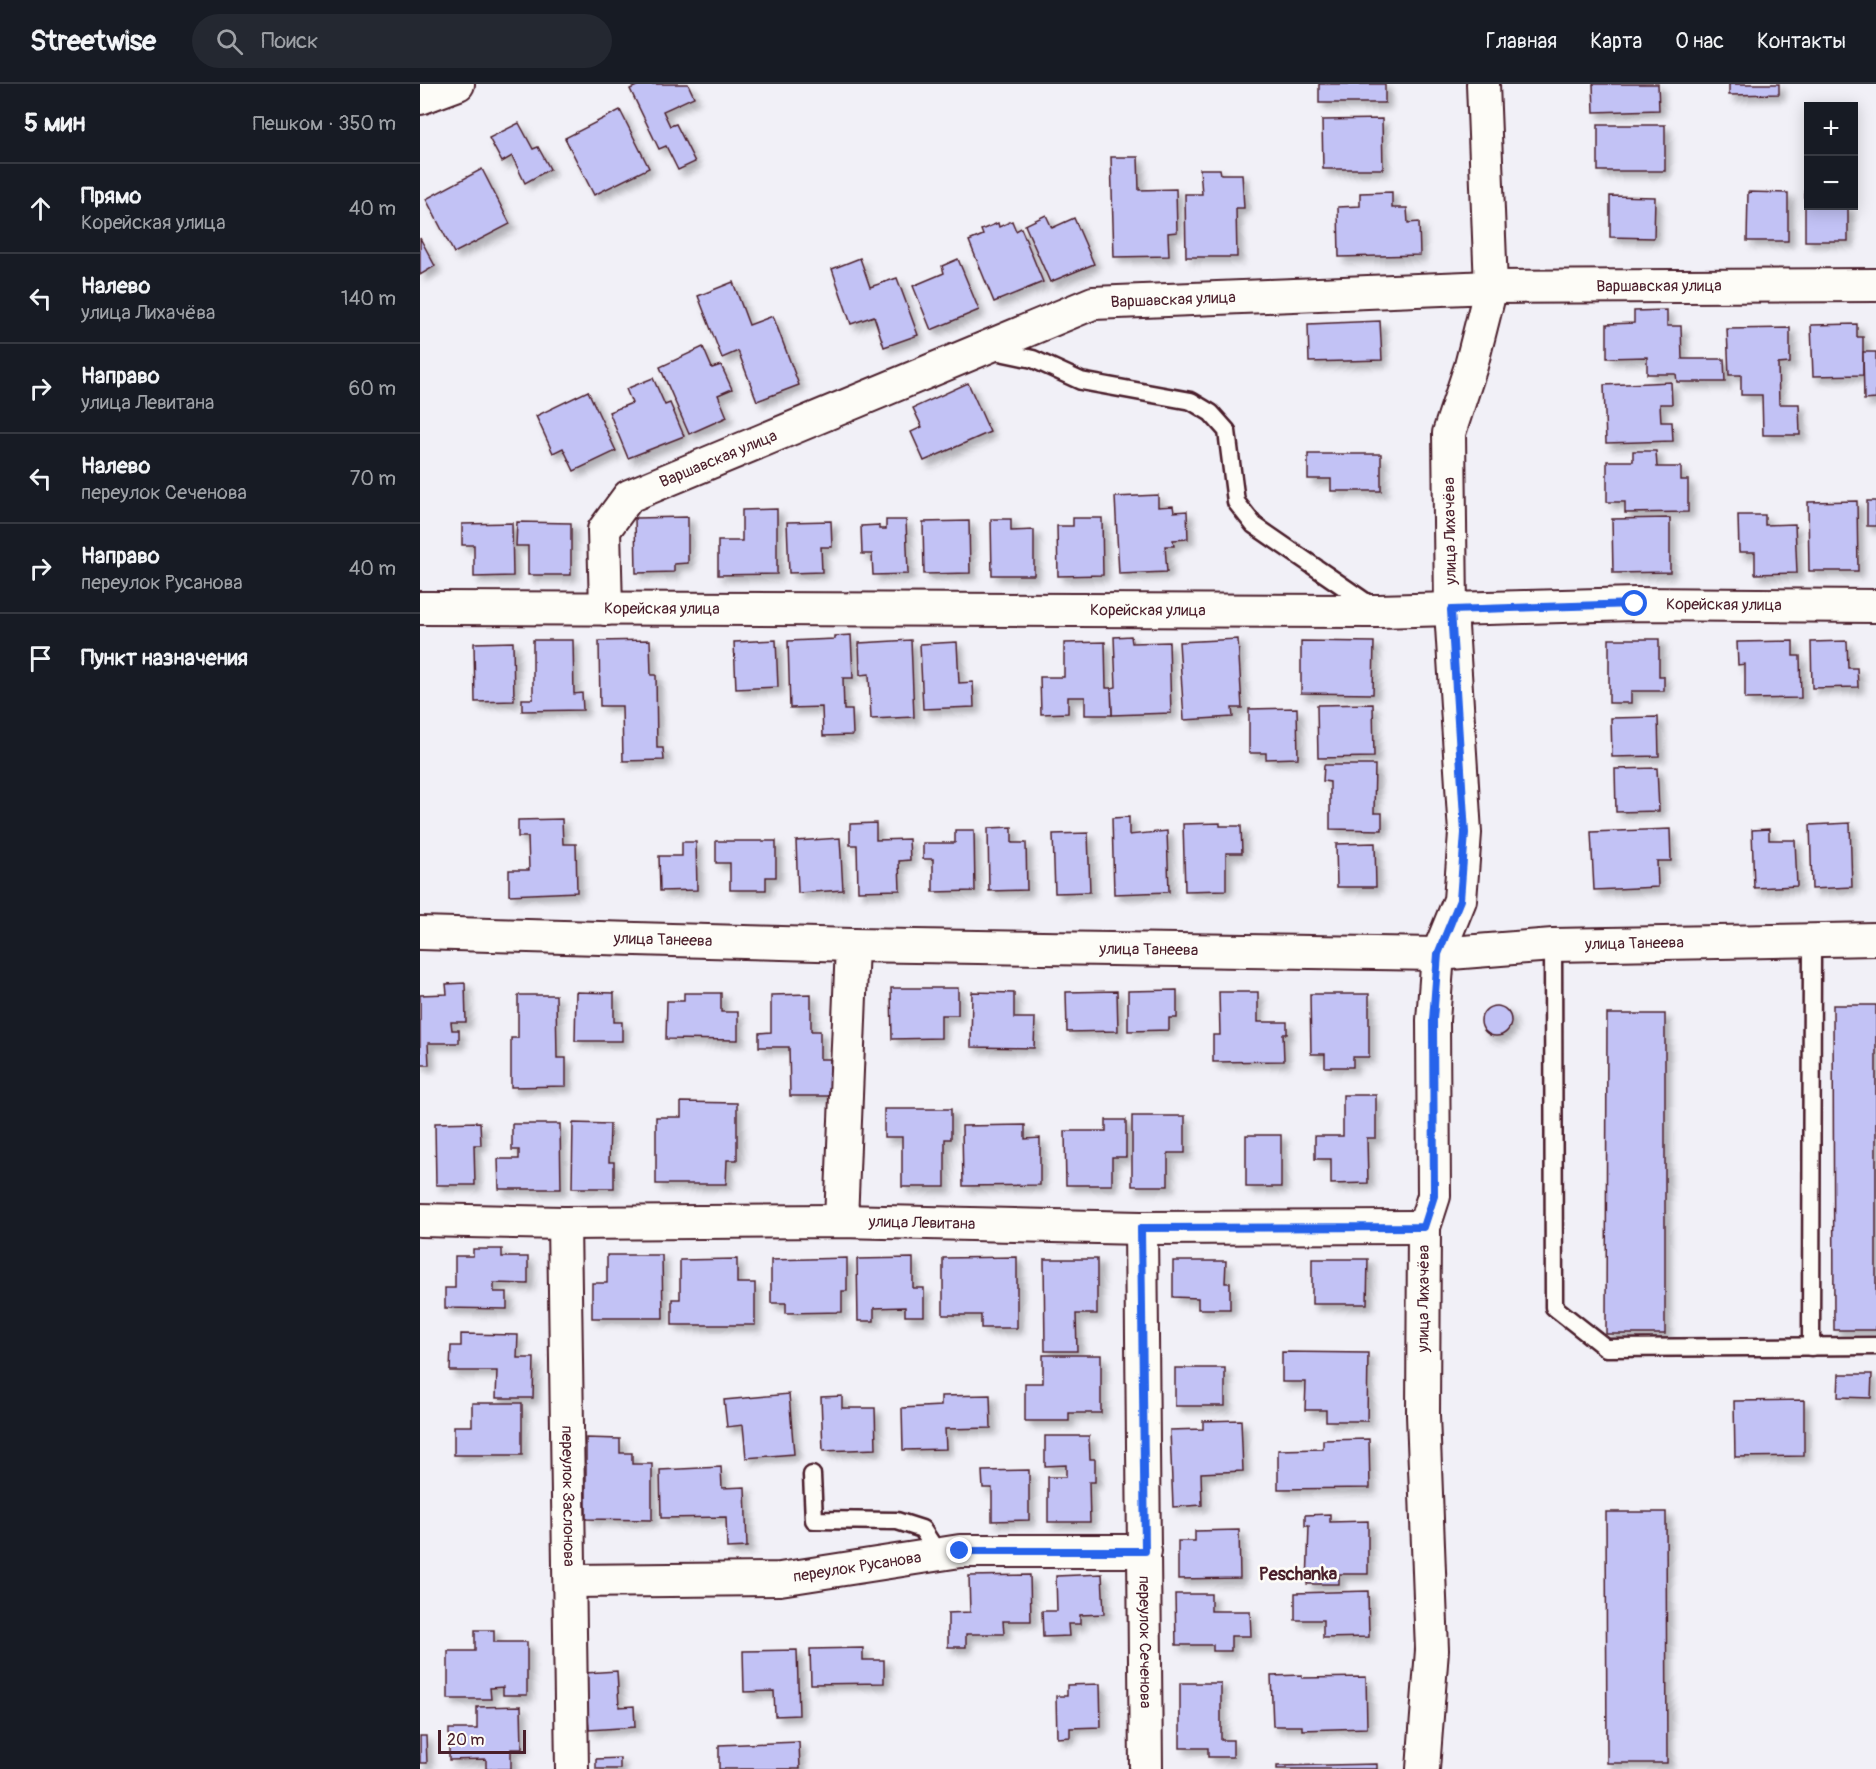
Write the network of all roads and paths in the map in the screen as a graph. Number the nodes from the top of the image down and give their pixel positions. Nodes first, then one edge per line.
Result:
1 (458, 84) edge
2 (1483, 84) edge
3 (420, 98) edge
4 (1876, 285) edge
5 (1491, 287) junction
6 (983, 348) junction
7 (1876, 606) edge
8 (420, 608) edge
9 (606, 609) junction
10 (1378, 610) junction
11 (1451, 610) junction
12 (420, 933) edge
13 (1876, 939) edge
14 (1812, 940) junction
15 (852, 945) junction
16 (1553, 945) junction
17 (1438, 954) junction
18 (420, 1220) edge
19 (841, 1221) junction
20 (564, 1223) junction
21 (1424, 1227) junction
22 (1141, 1228) junction
23 (1876, 1346) edge
24 (1811, 1347) junction
25 (812, 1475) dead end
26 (1145, 1551) junction
27 (939, 1555) junction
28 (570, 1581) junction
29 (572, 1769) edge
30 (1146, 1769) edge
31 (1423, 1769) edge

1 - 3 street
2 - 5 street, улица Лихачёва
4 - 5 street, Варшавская улица
5 - 6 street, Варшавская улица
5 - 11 street, улица Лихачёва
6 - 9 street, Варшавская улица
6 - 10 lane
7 - 11 street, Корейская улица
8 - 9 street, Корейская улица
9 - 10 street, Корейская улица
10 - 11 street, Корейская улица
11 - 17 street, улица Лихачёва
12 - 15 street, улица Танеева
13 - 14 street, улица Танеева
14 - 16 street, улица Танеева
14 - 24 lane
15 - 17 street, улица Танеева
15 - 19 street
16 - 17 street, улица Танеева
16 - 24 lane
17 - 21 street, улица Лихачёва
18 - 20 street, улица Левитана
19 - 20 street, улица Левитана
19 - 22 street, улица Левитана
20 - 28 street, переулок Заслонова
21 - 22 street, улица Левитана
21 - 31 street, улица Лихачёва
22 - 26 street, переулок Сеченова
23 - 24 lane
25 - 27 lane
26 - 27 street, переулок Русанова
26 - 30 street, переулок Сеченова
27 - 28 street, переулок Русанова
28 - 29 street, переулок Заслонова

